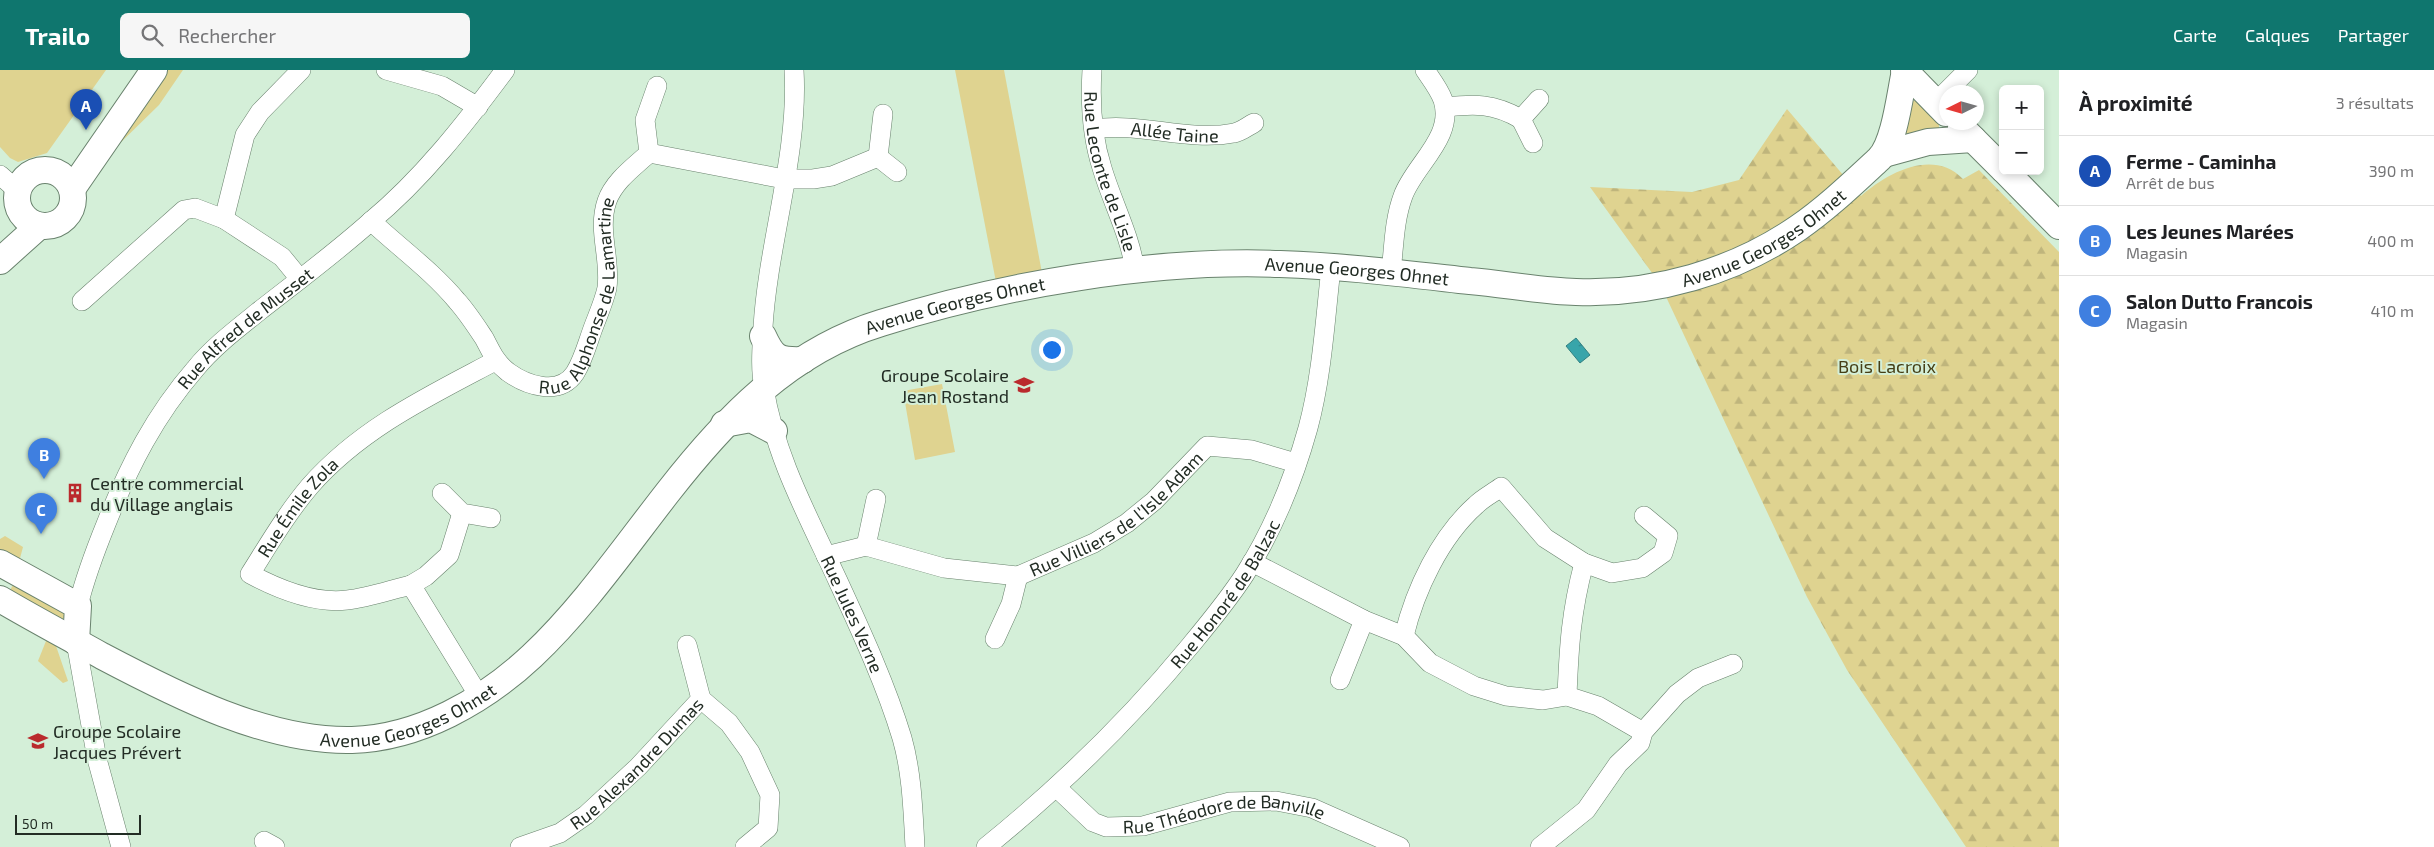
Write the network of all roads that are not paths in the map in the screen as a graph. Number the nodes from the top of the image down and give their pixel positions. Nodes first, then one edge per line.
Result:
1 (141, 70) edge
2 (154, 70) edge
3 (301, 70) edge
4 (386, 70) edge
5 (506, 70) edge
6 (794, 70) edge
7 (1092, 70) edge
8 (1425, 70) edge
9 (1904, 70) edge
10 (1968, 70) edge
11 (1957, 85) edge
12 (657, 86) dead end
13 (1539, 99) dead end
14 (1939, 105) edge
15 (478, 107) junction
16 (1445, 107) junction
17 (883, 114) dead end
18 (1521, 119) junction
19 (1254, 123) dead end
20 (1094, 129) junction
21 (1964, 131) edge
22 (1533, 143) dead end
23 (648, 153) junction
24 (1884, 154) junction
25 (878, 157) junction
26 (1999, 165) edge
27 (897, 172) dead end
28 (2009, 175) edge
29 (784, 179) junction
30 (66, 181) junction
31 (12, 192) edge
32 (224, 220) junction
33 (371, 222) junction
34 (40, 226) junction
35 (2059, 226) edge
36 (2, 258) edge
37 (1331, 268) junction
38 (1135, 270) junction
39 (1391, 272) junction
40 (300, 279) junction
41 (82, 301) dead end
42 (763, 336) junction
43 (803, 360) junction
44 (495, 361) junction
45 (763, 387) junction
46 (724, 424) junction
47 (774, 431) junction
48 (1296, 463) junction
49 (442, 493) dead end
50 (876, 499) dead end
51 (462, 513) junction
52 (1644, 516) dead end
53 (491, 518) dead end
54 (866, 546) junction
55 (826, 556) junction
56 (1252, 562) junction
57 (0, 563) edge
58 (1584, 563) junction
59 (1018, 576) junction
60 (411, 585) junction
61 (0, 599) edge
62 (78, 606) junction
63 (1364, 620) junction
64 (1404, 636) junction
65 (995, 639) dead end
66 (76, 642) junction
67 (687, 645) dead end
68 (1734, 664) dead end
69 (1340, 680) dead end
70 (479, 696) junction
71 (1567, 696) junction
72 (701, 698) junction
73 (1643, 732) junction
74 (1056, 786) junction
75 (564, 840) edge
76 (121, 847) edge
77 (520, 847) edge
78 (744, 847) edge
79 (915, 847) edge
80 (986, 847) edge
81 (1400, 847) edge
82 (1540, 847) edge

1 - 30 street
2 - 30 street
3 - 32 street
4 - 15 street
5 - 15 street, Rue Alfred de Musset
6 - 29 street
7 - 20 street, Rue Leconte de Lisle
8 - 16 street
9 - 14 street
9 - 24 street
10 - 11 street
12 - 23 street
13 - 18 street
15 - 33 street, Rue Alfred de Musset
16 - 18 street
16 - 39 street
17 - 25 street
18 - 22 street
19 - 20 street, Allée Taine
20 - 38 street, Rue Leconte de Lisle
21 - 24 street, Avenue Georges Ohnet
21 - 26 street
23 - 29 street
23 - 44 street, Rue Alphonse de Lamartine
24 - 39 street, Avenue Georges Ohnet
25 - 27 street
25 - 29 street
28 - 35 street
29 - 42 street
30 - 31 street
30 - 34 street
31 - 34 street
31 - 36 street
32 - 40 street
32 - 41 street
33 - 40 street, Rue Alfred de Musset
33 - 44 street, Rue Alphonse de Lamartine
34 - 36 street
37 - 38 street, Avenue Georges Ohnet
37 - 39 street, Avenue Georges Ohnet
37 - 48 street, Rue Honoré de Balzac
38 - 43 street, Avenue Georges Ohnet
40 - 62 street, Rue Alfred de Musset
42 - 43 street
42 - 45 street
43 - 45 street, Avenue Georges Ohnet
44 - 60 street, Rue Émile Zola
45 - 46 street, Avenue Georges Ohnet
45 - 47 street, Rue Jules Verne
46 - 47 street
46 - 70 street, Avenue Georges Ohnet
47 - 55 street, Rue Jules Verne
48 - 56 street, Rue Honoré de Balzac
48 - 59 street, Rue Villiers de l'Isle Adam
49 - 51 street
50 - 54 street
51 - 53 street
51 - 60 street, Rue Émile Zola
52 - 58 street
54 - 55 street, Rue Villiers de l'Isle Adam
54 - 59 street, Rue Villiers de l'Isle Adam
55 - 79 street, Rue Jules Verne
56 - 63 street
56 - 74 street, Rue Honoré de Balzac
57 - 62 street
58 - 64 street
58 - 71 street
59 - 65 street, Rue Villiers de l'Isle Adam
60 - 70 street
61 - 66 street, Avenue Georges Ohnet
62 - 66 street, Rue Alfred de Musset
63 - 64 street
63 - 69 street
64 - 71 street
66 - 70 street, Avenue Georges Ohnet
66 - 76 street
67 - 72 street, Rue Alexandre Dumas
68 - 73 street
71 - 73 street
72 - 75 street, Rue Alexandre Dumas
72 - 78 street
73 - 82 street
74 - 80 street, Rue Honoré de Balzac
74 - 81 street, Rue Théodore de Banville
75 - 77 street, Rue Alexandre Dumas

